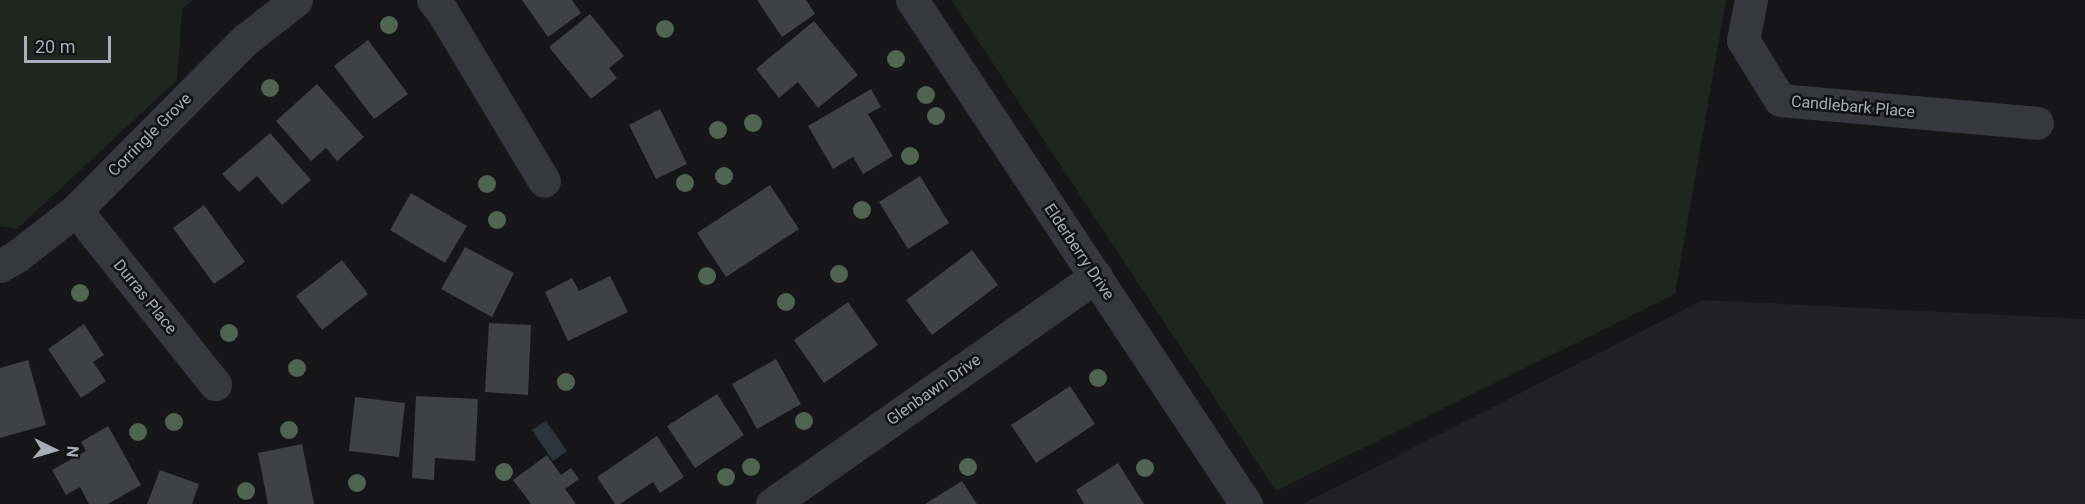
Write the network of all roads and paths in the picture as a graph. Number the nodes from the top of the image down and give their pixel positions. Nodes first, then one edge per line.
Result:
1 (296, 0) edge
2 (433, 0) edge
3 (912, 0) edge
4 (1751, 0) edge
5 (2037, 123) dead end
6 (544, 181) dead end
7 (76, 210) junction
8 (0, 266) edge
9 (1095, 276) junction
10 (215, 384) dead end
11 (772, 504) edge
12 (1246, 504) edge

1 - 7 street, Corringle Grove
2 - 6 street
3 - 9 street, Elderberry Drive
4 - 5 street, Candlebark Place
7 - 8 street, Corringle Grove
7 - 10 street, Durras Place
9 - 11 street, Glenbawn Drive
9 - 12 street, Elderberry Drive

